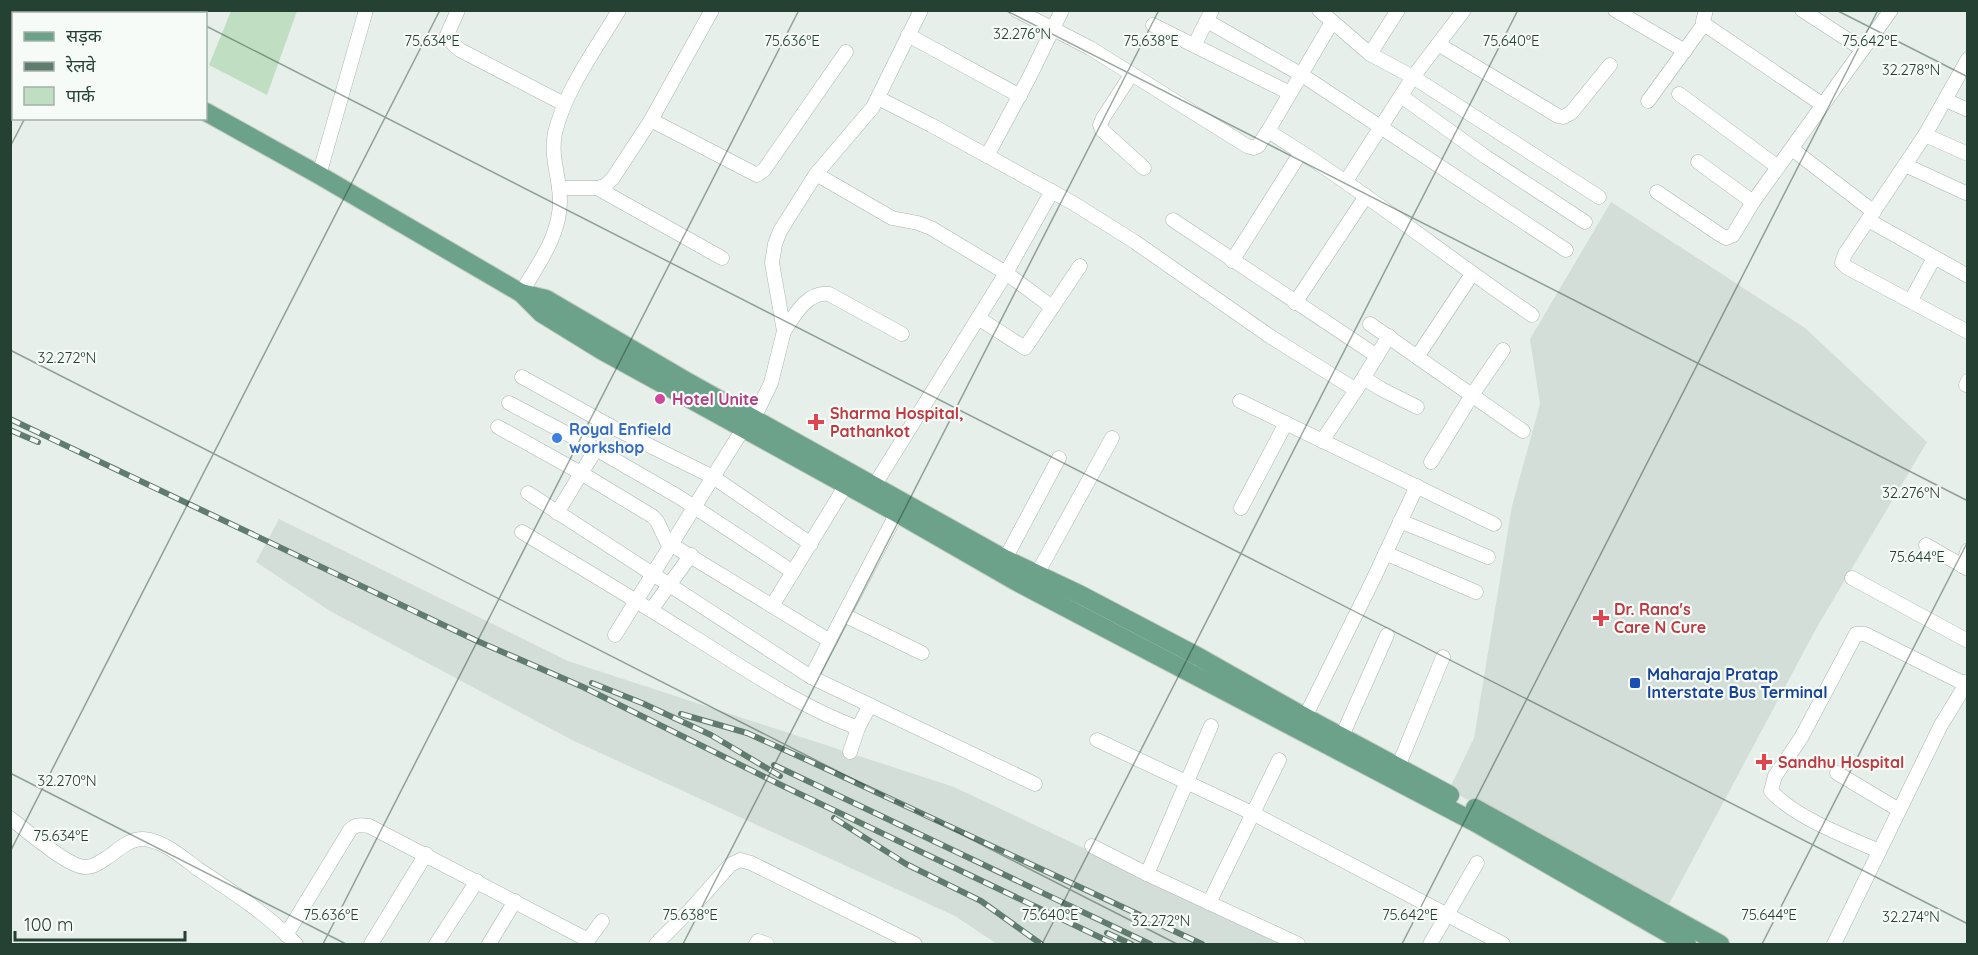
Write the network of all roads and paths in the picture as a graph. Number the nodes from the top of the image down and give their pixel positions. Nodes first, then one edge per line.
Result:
1 (366, 10) edge
2 (458, 10) edge
3 (619, 10) edge
4 (712, 10) edge
5 (921, 10) edge
6 (1016, 10) edge
7 (1062, 10) edge
8 (1319, 10) edge
9 (1398, 10) edge
10 (1464, 10) edge
11 (1615, 10) edge
12 (1802, 10) edge
13 (1890, 10) edge
14 (1209, 16) edge
15 (1705, 17) edge
16 (1332, 21) junction
17 (1153, 25) dead end
18 (1053, 28) junction
19 (908, 36) junction
20 (1195, 44) junction
21 (1438, 44) junction
22 (1862, 49) junction
23 (1685, 51) junction
24 (846, 52) dead end
25 (1370, 54) junction
26 (1968, 58) edge
27 (1610, 66) dead end
28 (1131, 75) junction
29 (1302, 75) junction
30 (1413, 77) junction
31 (1290, 93) junction
32 (1679, 94) dead end
33 (1020, 96) junction
34 (1401, 96) junction
35 (878, 98) junction
36 (1946, 100) junction
37 (1648, 102) dead end
38 (564, 104) junction
39 (1823, 105) junction
40 (1968, 110) edge
41 (207, 113) edge
42 (651, 120) junction
43 (1381, 126) junction
44 (1268, 131) junction
45 (1925, 135) junction
46 (1792, 149) junction
47 (1301, 152) junction
48 (1968, 154) edge
49 (987, 156) junction
50 (1698, 162) dead end
51 (1905, 165) junction
52 (1778, 167) junction
53 (1144, 168) dead end
54 (816, 174) junction
55 (319, 175) junction
56 (1346, 181) junction
57 (558, 188) junction
58 (597, 188) junction
59 (1052, 192) junction
60 (1657, 192) dead end
61 (1968, 194) edge
62 (1366, 196) junction
63 (1599, 197) dead end
64 (1753, 202) junction
65 (1871, 216) junction
66 (1173, 220) dead end
67 (1586, 222) dead end
68 (1566, 250) dead end
69 (722, 258) dead end
70 (1934, 258) junction
71 (1232, 261) junction
72 (1080, 266) dead end
73 (1006, 273) junction
74 (1472, 274) junction
75 (1968, 276) edge
76 (521, 293) junction
77 (1911, 300) junction
78 (1295, 303) junction
79 (1052, 307) junction
80 (1532, 315) dead end
81 (978, 318) junction
82 (1370, 324) dead end
83 (784, 331) junction
84 (1968, 332) edge
85 (902, 334) dead end
86 (1389, 336) junction
87 (1503, 350) dead end
88 (1377, 356) junction
89 (1417, 357) junction
90 (522, 376) dead end
91 (1360, 384) junction
92 (1472, 395) junction
93 (1239, 401) dead end
94 (509, 403) dead end
95 (1417, 407) dead end
96 (749, 423) junction
97 (1286, 423) junction
98 (498, 427) dead end
99 (1523, 431) dead end
100 (1112, 438) dead end
101 (1322, 441) junction
102 (596, 449) junction
103 (1059, 458) dead end
104 (1431, 462) dead end
105 (581, 473) junction
106 (712, 477) junction
107 (846, 485) junction
108 (874, 486) junction
109 (1417, 486) junction
110 (528, 493) dead end
111 (694, 507) junction
112 (1241, 508) dead end
113 (557, 513) junction
114 (897, 513) junction
115 (1400, 521) junction
116 (1494, 524) dead end
117 (522, 532) dead end
118 (671, 544) junction
119 (811, 544) junction
120 (1926, 545) dead end
121 (1968, 550) edge
122 (1385, 553) junction
123 (691, 555) junction
124 (1488, 557) dead end
125 (1005, 559) junction
126 (1965, 568) edge
127 (793, 572) junction
128 (1037, 574) junction
129 (652, 575) junction
130 (1852, 578) dead end
131 (670, 587) junction
132 (1476, 592) dead end
133 (636, 601) junction
134 (772, 606) junction
135 (651, 610) junction
136 (844, 615) junction
137 (615, 635) dead end
138 (1387, 635) dead end
139 (830, 640) junction
140 (1968, 641) edge
141 (922, 653) dead end
142 (1443, 657) dead end
143 (811, 677) junction
144 (1966, 683) edge
145 (870, 705) junction
146 (1305, 717) junction
147 (1211, 726) dead end
148 (858, 728) junction
149 (1342, 736) junction
150 (1097, 740) dead end
151 (850, 752) dead end
152 (1279, 760) dead end
153 (1398, 767) junction
154 (1837, 773) dead end
155 (1187, 782) junction
156 (1035, 784) dead end
157 (1899, 810) junction
158 (1254, 814) junction
159 (10, 818) edge
160 (1092, 846) dead end
161 (1879, 851) junction
162 (426, 854) junction
163 (1477, 863) dead end
164 (1146, 874) junction
165 (477, 881) junction
166 (515, 901) junction
167 (1209, 903) junction
168 (1446, 914) junction
169 (602, 921) dead end
170 (291, 940) edge
171 (586, 942) edge
172 (436, 944) edge
173 (371, 945) edge
174 (489, 945) edge
175 (656, 945) edge
176 (756, 945) edge
177 (766, 945) edge
178 (915, 945) edge
179 (1298, 945) edge
180 (1430, 945) edge
181 (1503, 945) edge
182 (1687, 945) edge
183 (1720, 945) edge
184 (1834, 945) edge

1 - 55 street
2 - 38 street
3 - 38 street
4 - 42 street
5 - 19 street
6 - 18 street
7 - 18 street
8 - 16 street
9 - 25 street
10 - 21 street
11 - 23 street
12 - 22 street
13 - 22 street
14 - 20 street
14 - 29 street
15 - 23 street
15 - 39 street
16 - 25 street
16 - 29 street
17 - 20 street
18 - 28 street
18 - 33 street
19 - 33 street
19 - 35 street
20 - 31 street
21 - 27 street
21 - 30 street
22 - 39 street
23 - 37 street
24 - 42 street
25 - 30 street
26 - 36 street
28 - 44 street
28 - 53 street
29 - 31 street
29 - 43 street
30 - 34 street
30 - 63 street
31 - 44 street
32 - 52 street
33 - 49 street
34 - 43 street
34 - 67 street
35 - 49 street
35 - 54 street
36 - 40 street
36 - 45 street
38 - 57 street
39 - 46 street
41 - 55 main road
42 - 58 street
43 - 56 street
43 - 68 street
44 - 47 street
45 - 48 street
45 - 51 street
46 - 52 street
46 - 65 street
47 - 56 street
47 - 71 street
49 - 59 street
50 - 64 street
51 - 61 street
51 - 65 street
52 - 64 street
54 - 73 street
54 - 83 street
55 - 76 main road
56 - 62 street
57 - 58 street
57 - 76 street
58 - 69 street
59 - 73 street
59 - 91 street
60 - 64 street
62 - 74 street
62 - 78 street
65 - 70 street
65 - 77 street
66 - 71 street
70 - 75 street
70 - 77 street
71 - 78 street
72 - 79 street
73 - 79 street
73 - 81 street
74 - 80 street
74 - 89 street
76 - 96 main road
77 - 84 street
78 - 88 street
79 - 81 street
81 - 108 street
82 - 86 street
83 - 85 street
83 - 96 street
86 - 88 street
86 - 89 street
87 - 92 street
88 - 91 street
89 - 92 street
90 - 106 street
91 - 95 street
91 - 101 street
92 - 99 street
92 - 104 street
93 - 97 street
94 - 102 street
96 - 106 street
96 - 107 main road
96 - 108 main road
97 - 101 street
97 - 112 street
98 - 105 street
100 - 128 street
101 - 109 street
102 - 105 street
102 - 111 street
103 - 125 street
105 - 113 street
105 - 118 street
106 - 111 street
106 - 119 street
107 - 114 main road
107 - 119 street
108 - 125 main road
109 - 115 street
109 - 116 street
110 - 113 street
111 - 118 street
111 - 127 street
113 - 129 street
114 - 136 street
114 - 182 main road
115 - 122 street
115 - 124 street
117 - 133 street
118 - 123 street
118 - 129 street
119 - 127 street
120 - 126 street
121 - 126 street
122 - 132 street
122 - 146 street
123 - 131 street
123 - 134 street
125 - 128 main road
127 - 134 street
128 - 146 main road
129 - 131 street
129 - 133 street
130 - 140 street
131 - 135 street
131 - 143 street
133 - 135 street
133 - 137 street
134 - 139 street
135 - 148 street
136 - 139 street
136 - 141 street
138 - 149 street
139 - 143 street
142 - 153 street
143 - 145 street
144 - 157 street
144 - 161 street
145 - 148 street
145 - 156 street
146 - 149 main road
147 - 155 street
148 - 151 street
149 - 153 main road
150 - 155 street
152 - 158 street
153 - 183 main road
154 - 157 street
155 - 158 street
155 - 164 street
157 - 161 street
158 - 167 street
158 - 168 street
159 - 170 street
160 - 164 street
161 - 184 street
162 - 165 street
162 - 170 street
162 - 173 street
163 - 168 street
164 - 167 street
165 - 166 street
165 - 172 street
166 - 171 street
166 - 174 street
167 - 179 street
168 - 180 street
168 - 181 street
169 - 171 street
175 - 178 street
176 - 177 street

